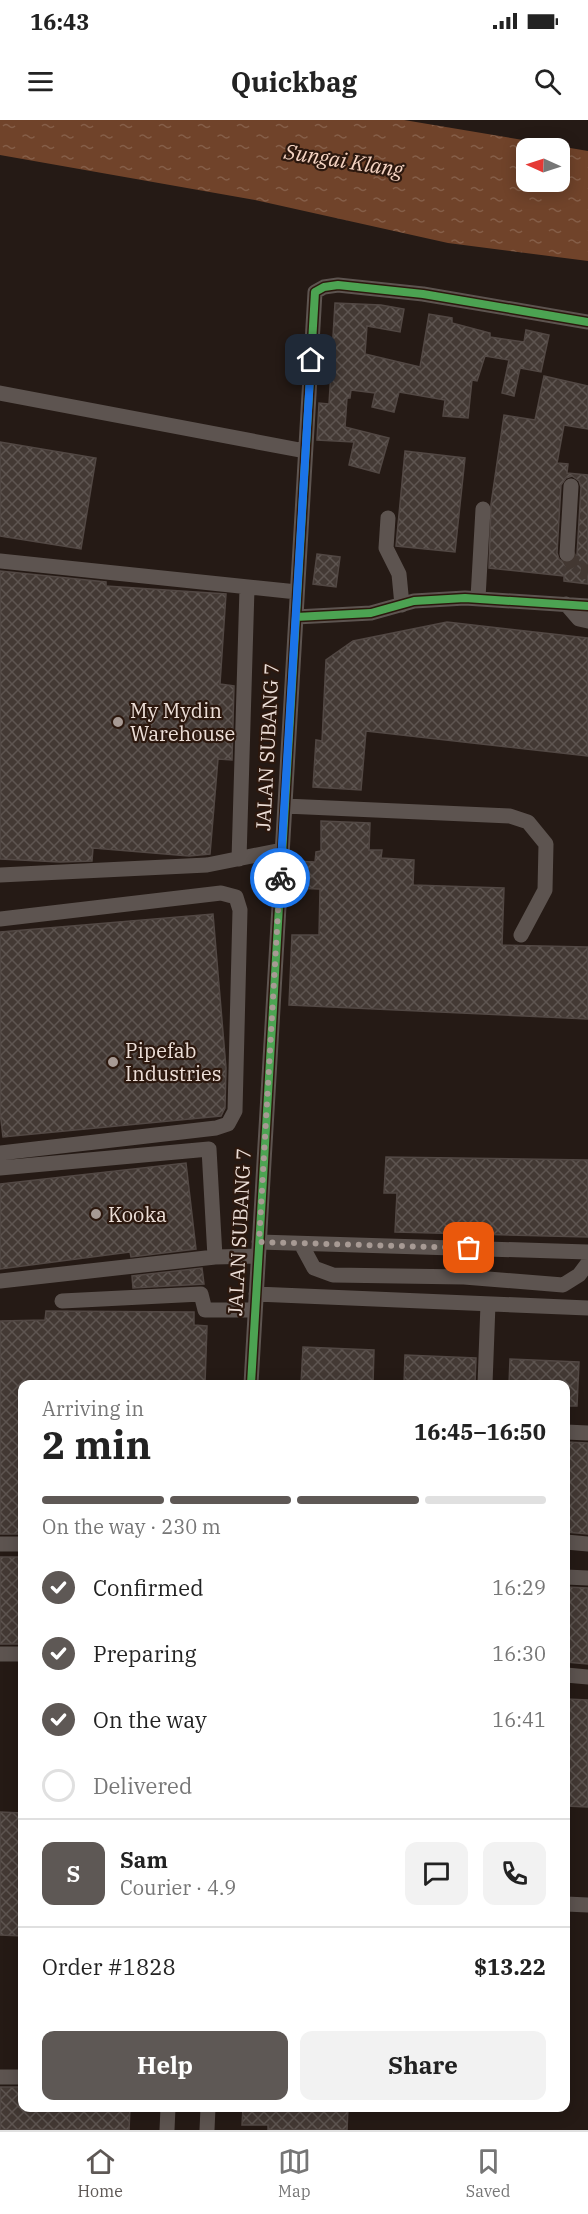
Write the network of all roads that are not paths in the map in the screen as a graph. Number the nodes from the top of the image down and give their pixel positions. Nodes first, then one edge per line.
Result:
1 (588, 322) edge
2 (0, 393) edge
3 (305, 451) junction
4 (571, 486) dead end
5 (483, 508) dead end
6 (388, 518) dead end
7 (567, 554) dead end
8 (0, 561) edge
9 (247, 588) junction
10 (297, 592) junction
11 (478, 598) junction
12 (566, 604) junction
13 (402, 605) junction
14 (588, 606) edge
15 (296, 617) junction
16 (588, 621) edge
17 (285, 806) junction
18 (282, 850) junction
19 (238, 859) junction
20 (0, 875) edge
21 (0, 919) edge
22 (521, 935) dead end
23 (0, 1153) edge
24 (0, 1168) edge
25 (301, 1244) junction
26 (259, 1249) junction
27 (588, 1252) edge
28 (215, 1257) junction
29 (588, 1263) edge
30 (0, 1281) edge
31 (256, 1294) junction
32 (62, 1301) dead end
33 (488, 1304) junction
34 (588, 1308) edge
35 (255, 1310) junction
36 (251, 1380) edge
37 (485, 1380) edge
38 (570, 1432) edge
39 (588, 1433) edge
40 (570, 1542) edge
41 (0, 1544) edge
42 (18, 1544) edge
43 (588, 1544) edge
44 (570, 1577) edge
45 (588, 1578) edge
46 (0, 1653) edge
47 (18, 1654) edge
48 (570, 1675) edge
49 (588, 1677) edge
50 (570, 1904) edge
51 (588, 1905) edge
52 (0, 2077) edge
53 (18, 2078) edge
54 (168, 2112) edge
55 (208, 2112) edge
56 (167, 2130) edge
57 (207, 2130) edge

1 - 3 street, JALAN SUBANG 7
2 - 3 street
3 - 10 street, JALAN SUBANG 7
4 - 7 street
5 - 11 street
6 - 13 street
8 - 9 street
9 - 10 street
9 - 19 street
10 - 15 street, JALAN SUBANG 7
11 - 12 street
11 - 13 street
12 - 14 street
12 - 16 street
13 - 15 street
15 - 17 street, JALAN SUBANG 7
17 - 18 street, JALAN SUBANG 7
17 - 22 street
18 - 19 street
18 - 26 street, JALAN SUBANG 7
19 - 20 street
21 - 23 street
24 - 28 street
25 - 26 street
25 - 27 street
25 - 29 street
26 - 28 street
26 - 31 street, JALAN SUBANG 7
28 - 30 street
31 - 33 street
31 - 35 street, JALAN SUBANG 7
32 - 35 street
33 - 34 street
33 - 37 street
35 - 36 street, JALAN SUBANG 7
38 - 39 street
40 - 43 street
41 - 42 street
44 - 45 street
46 - 47 street
48 - 49 street
50 - 51 street
52 - 53 street
54 - 56 street
55 - 57 street

